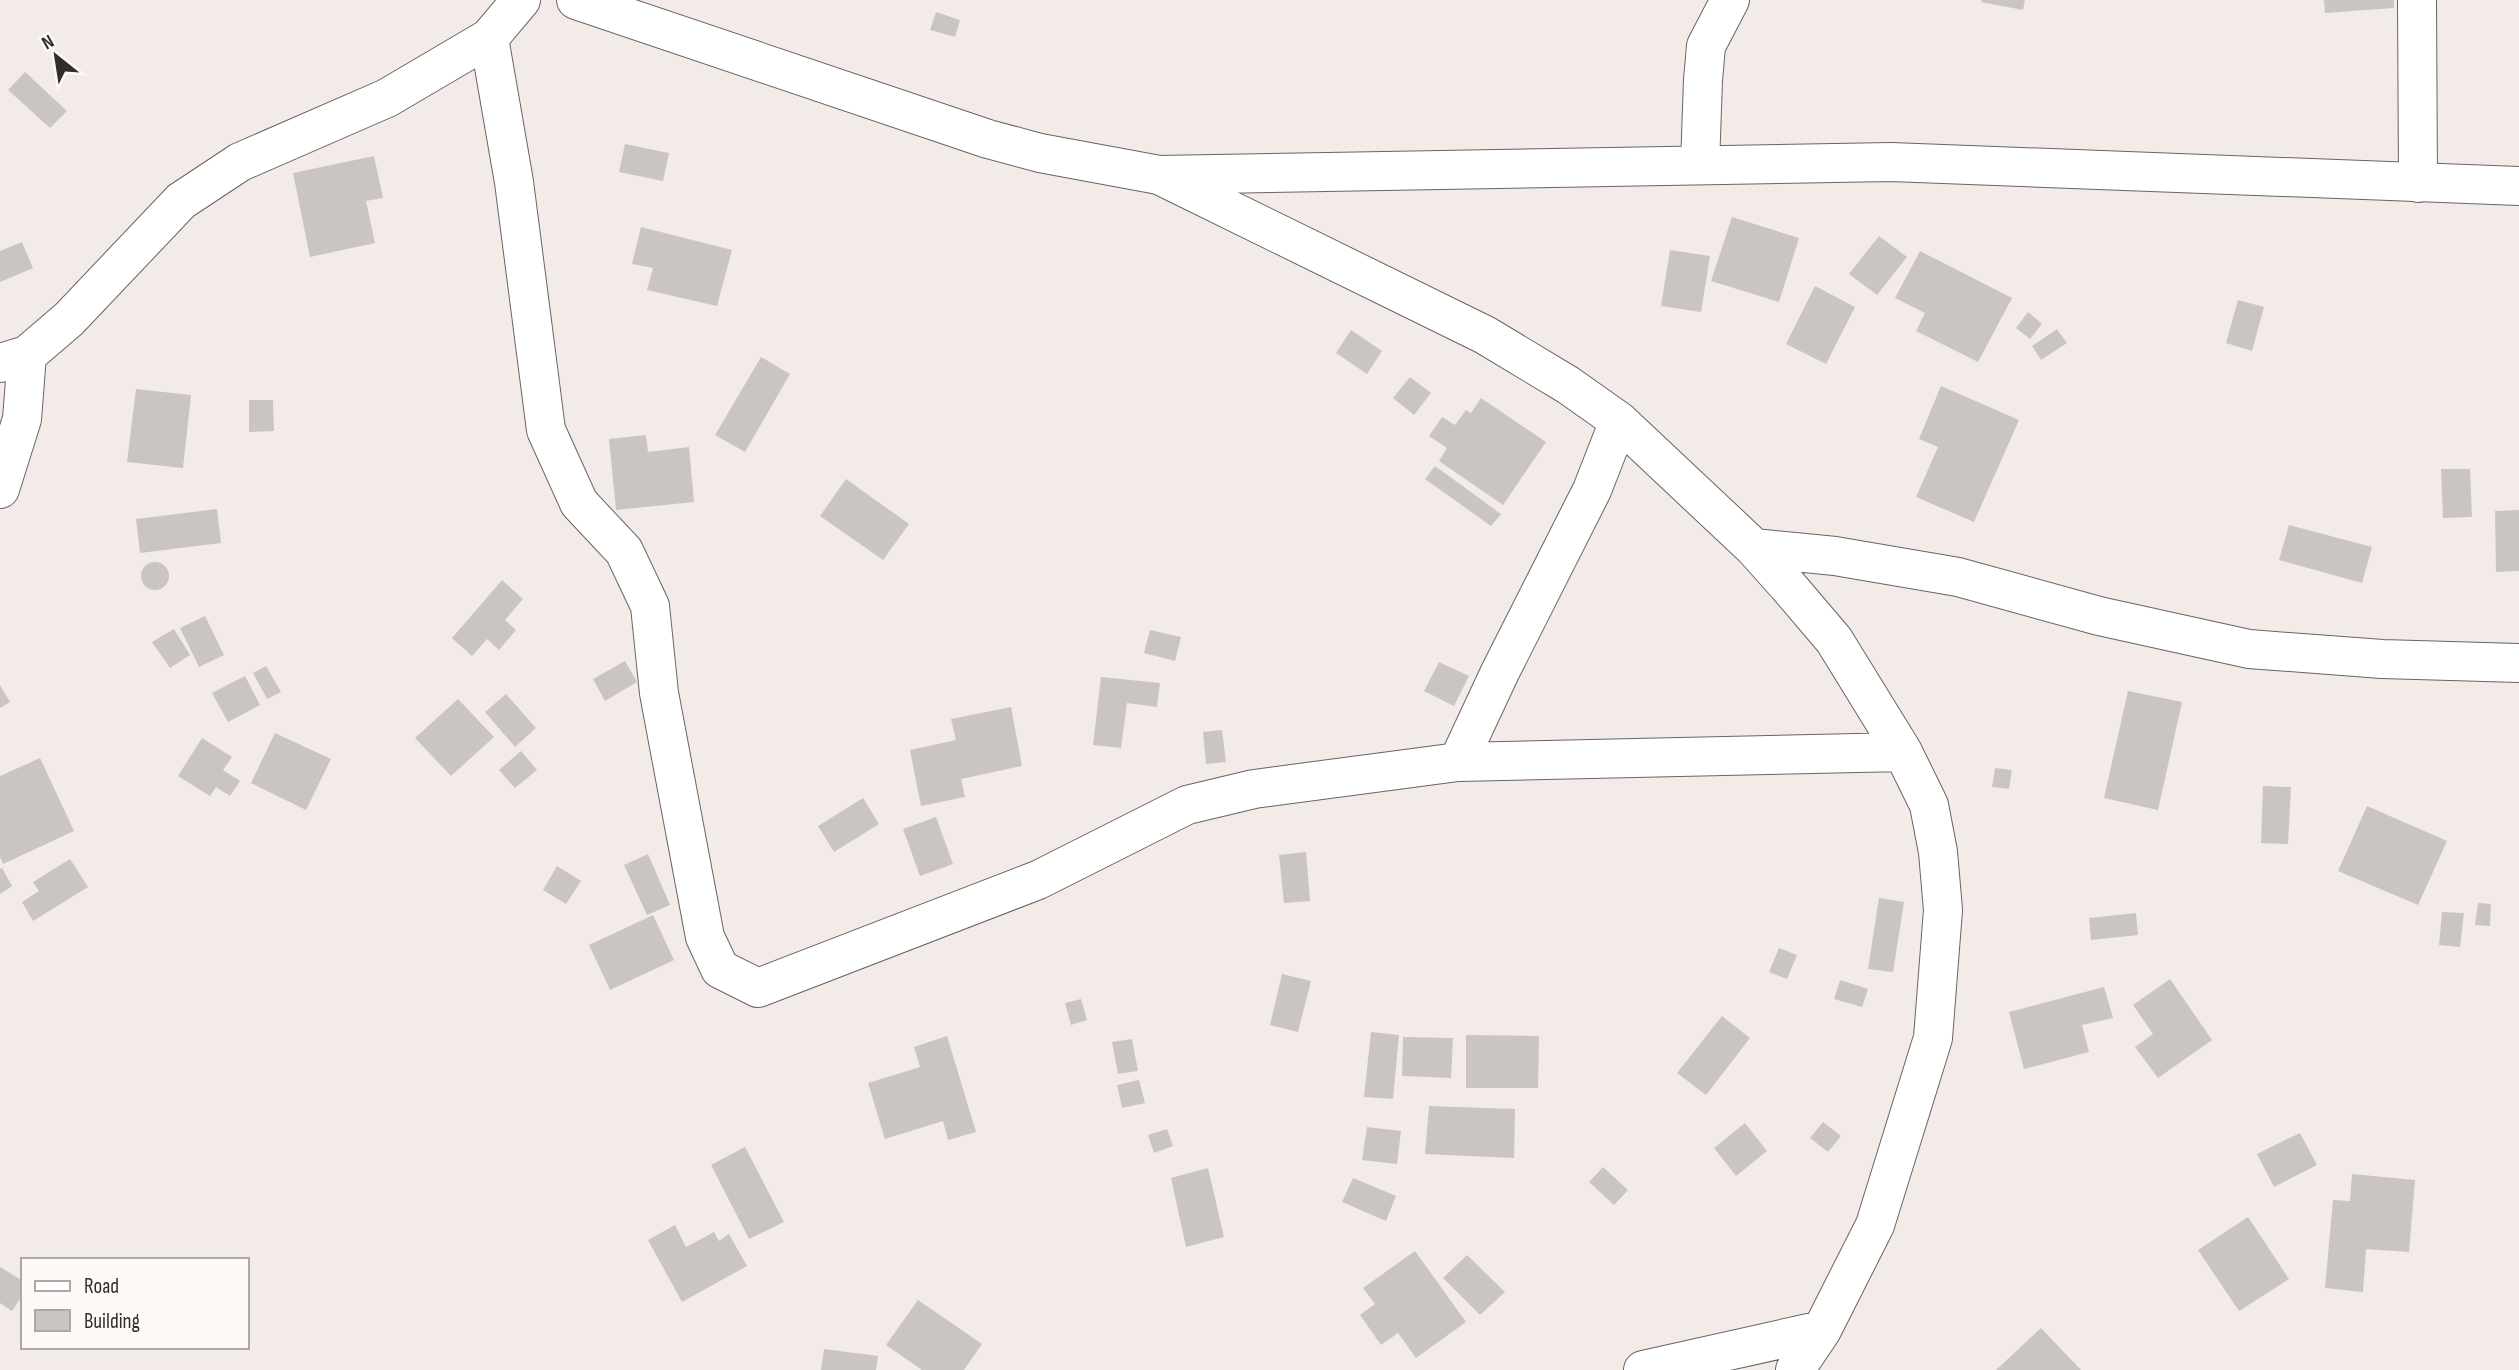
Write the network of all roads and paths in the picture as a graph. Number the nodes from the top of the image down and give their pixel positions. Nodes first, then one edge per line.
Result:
1 (521, 0) edge
2 (1700, 0) edge
3 (1730, 0) edge
4 (2417, 0) edge
5 (592, 2) edge
6 (489, 38) junction
7 (1706, 46) junction
8 (1700, 164) junction
9 (1159, 175) junction
10 (2418, 183) junction
11 (2519, 186) edge
12 (13, 359) edge
13 (1619, 421) junction
14 (0, 489) edge
15 (1754, 548) junction
16 (2519, 663) edge
17 (1903, 752) junction
18 (1458, 762) junction
19 (1822, 1330) junction
20 (1643, 1370) edge
21 (1795, 1370) edge

1 - 6 street
2 - 7 street
3 - 7 street
4 - 10 street
5 - 9 street
6 - 12 street
6 - 18 street
7 - 8 street
8 - 9 street
8 - 10 street
9 - 13 street
10 - 11 street
12 - 14 street
13 - 15 street
13 - 18 street
15 - 16 street
15 - 17 street
17 - 18 street
17 - 19 street
19 - 20 street
19 - 21 street

